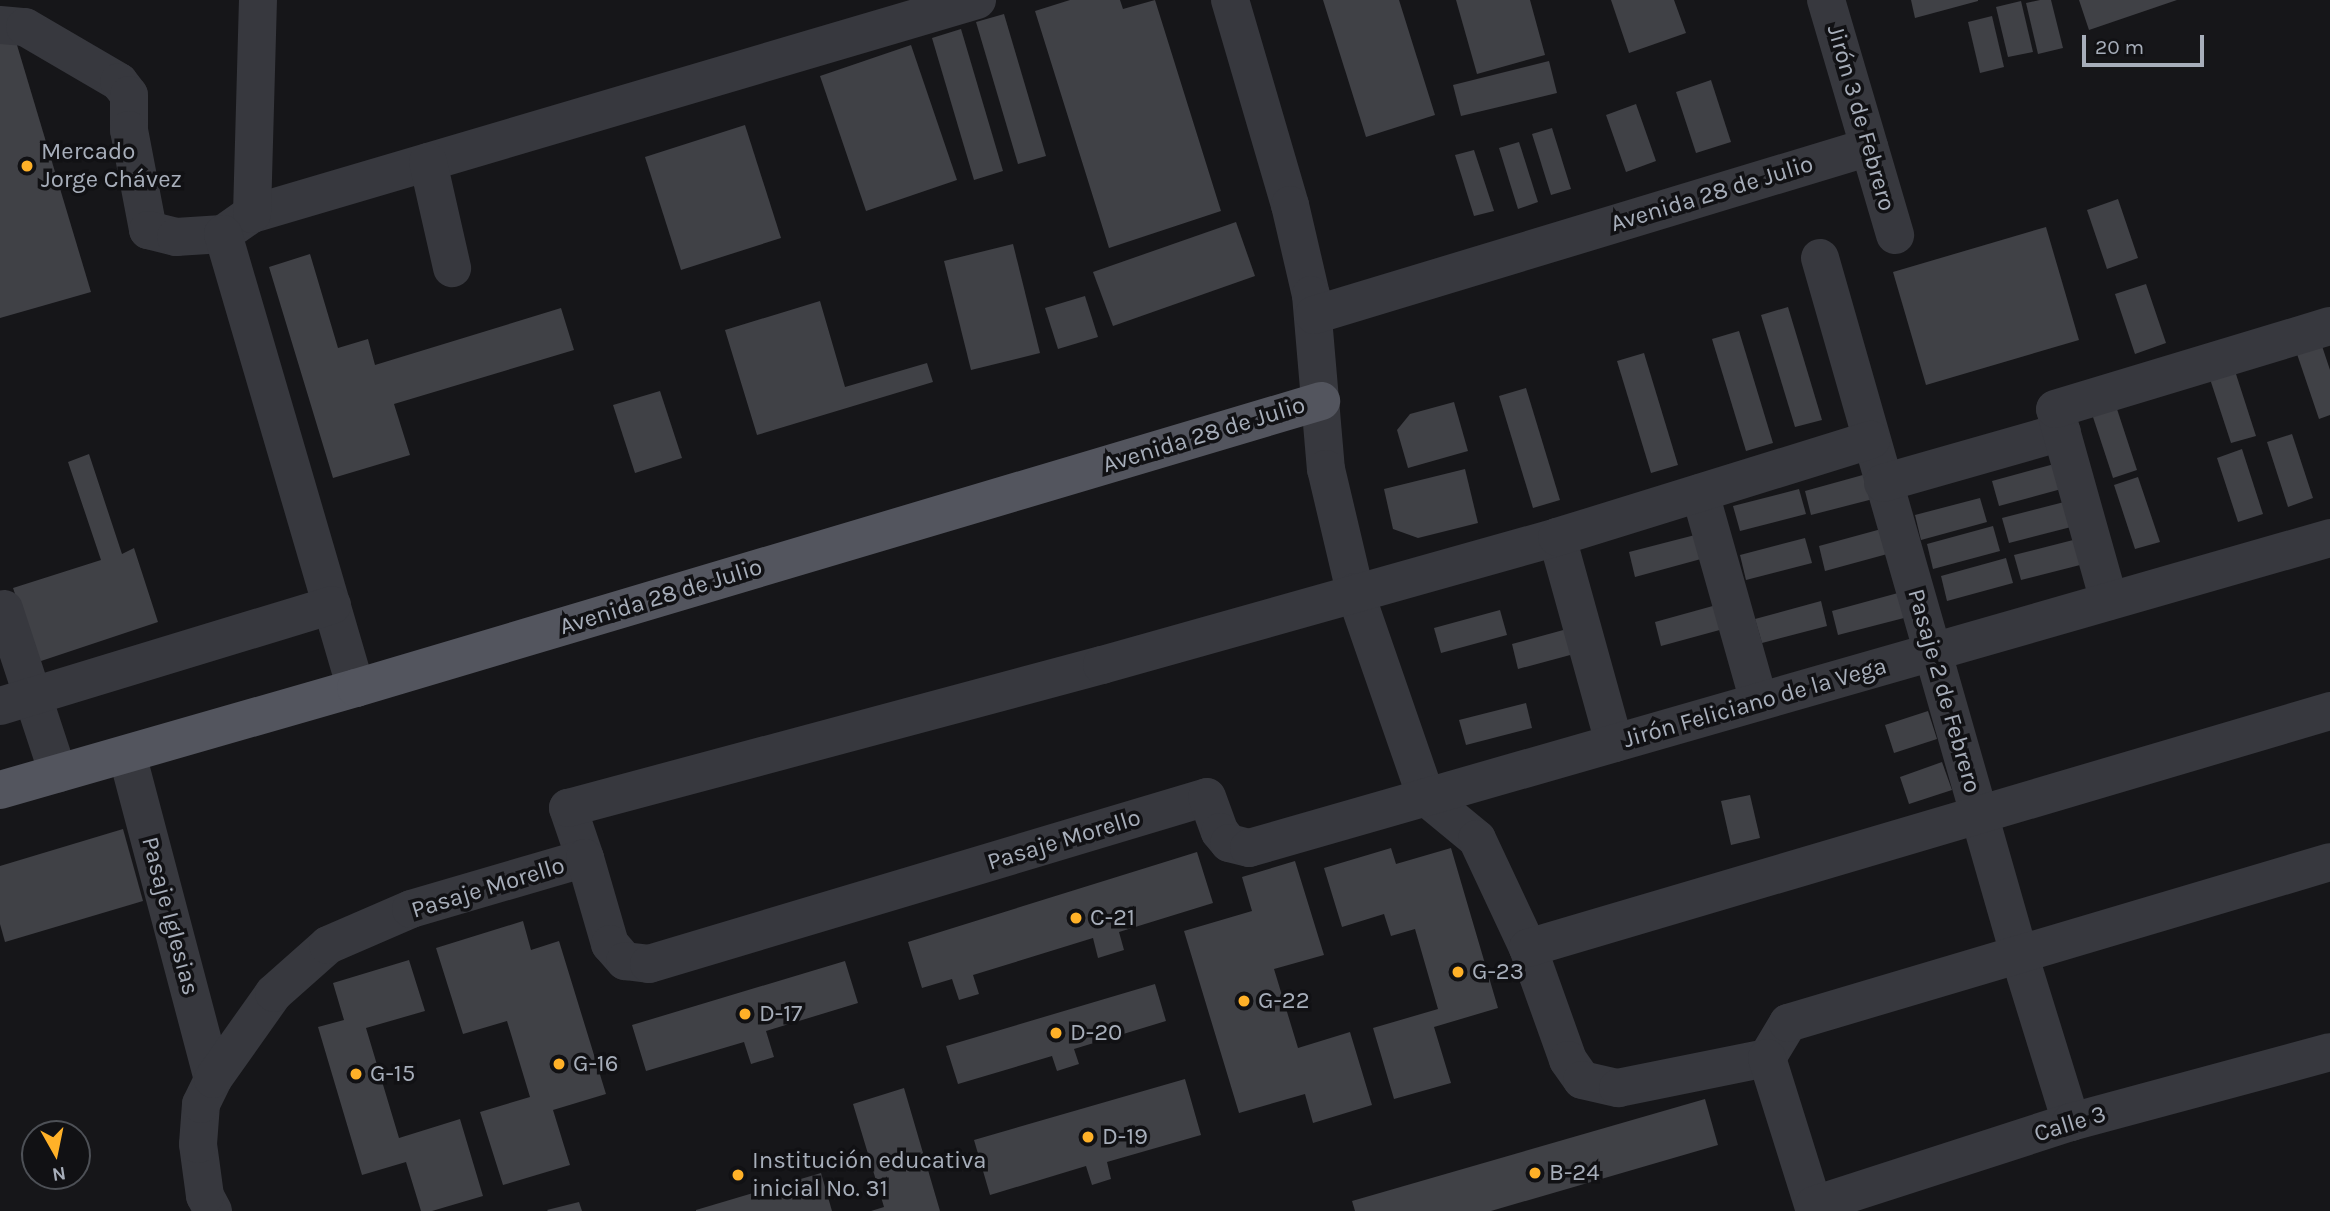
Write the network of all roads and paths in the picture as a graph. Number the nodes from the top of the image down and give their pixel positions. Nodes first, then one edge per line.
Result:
1 (258, 0) edge
2 (977, 0) edge
3 (1230, 0) edge
4 (1826, 0) edge
5 (0, 25) edge
6 (1868, 147) junction
7 (428, 162) junction
8 (238, 224) junction
9 (1895, 235) dead end
10 (1820, 258) dead end
11 (452, 268) dead end
12 (1314, 315) junction
13 (2330, 326) edge
14 (1321, 401) junction
15 (2062, 432) junction
16 (1871, 440) junction
17 (1883, 483) junction
18 (1699, 493) junction
19 (1557, 537) junction
20 (2330, 538) edge
21 (1355, 593) junction
22 (2109, 601) junction
23 (332, 605) junction
24 (4, 609) dead end
25 (1932, 652) junction
26 (356, 688) junction
27 (16, 701) edge
28 (1759, 701) junction
29 (2330, 711) edge
30 (1614, 743) junction
31 (127, 754) junction
32 (58, 773) junction
33 (0, 790) edge
34 (1207, 797) joint
35 (1426, 797) junction
36 (1979, 814) junction
37 (585, 859) junction
38 (2330, 862) edge
39 (1528, 948) junction
40 (2019, 954) junction
41 (2330, 1052) edge
42 (1768, 1058) junction
43 (213, 1079) junction
44 (2071, 1122) junction
45 (1814, 1208) edge
46 (213, 1211) edge

1 - 8 street
2 - 7 street
3 - 12 street
4 - 6 street, Jirón 3 de Febrero
5 - 8 street
6 - 9 street, Jirón 3 de Febrero
6 - 12 street, Avenida 28 de Julio
7 - 8 street
7 - 11 street
8 - 23 street
10 - 16 street, Pasaje 2 de Febrero
12 - 14 street
13 - 15 street
14 - 21 street
14 - 26 main road, Avenida 28 de Julio
15 - 17 street
15 - 22 street
16 - 17 street, Pasaje 2 de Febrero
16 - 18 street
17 - 25 street, Pasaje 2 de Febrero
18 - 19 street
18 - 28 street
19 - 21 street
19 - 30 street
20 - 22 street, Jirón Feliciano de la Vega
21 - 35 street
21 - 37 street
22 - 25 street, Jirón Feliciano de la Vega
23 - 26 street
23 - 27 street
24 - 27 street
25 - 28 street, Jirón Feliciano de la Vega
25 - 36 street, Pasaje 2 de Febrero
26 - 31 main road, Avenida 28 de Julio
27 - 32 street
28 - 30 street, Jirón Feliciano de la Vega
29 - 36 street
30 - 35 street, Jirón Feliciano de la Vega
31 - 32 main road, Avenida 28 de Julio
31 - 43 street, Pasaje Iglesias
32 - 33 main road, Avenida 28 de Julio
34 - 35 street, Jirón Feliciano de la Vega
34 - 37 street, Pasaje Morello
35 - 39 street
36 - 39 street
36 - 40 street, Pasaje 2 de Febrero
37 - 43 street, Pasaje Morello
38 - 40 street
39 - 42 street
40 - 42 street
40 - 44 street, Pasaje 2 de Febrero
41 - 44 street, Calle 3
42 - 45 street
43 - 46 street, Pasaje Morello
44 - 45 street, Calle 3

